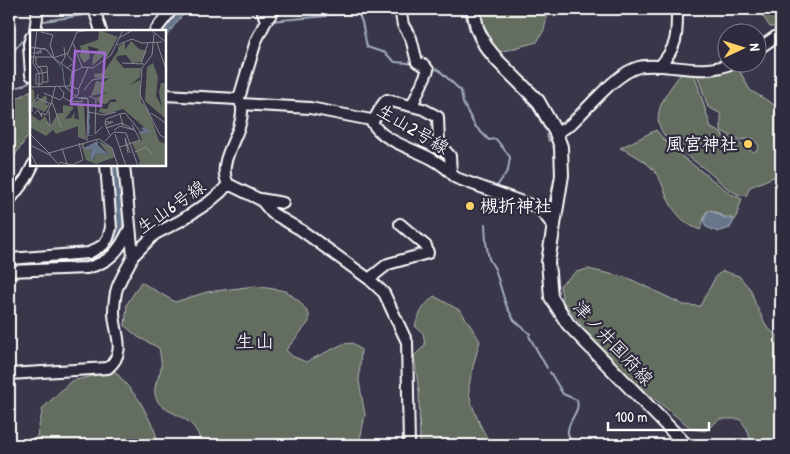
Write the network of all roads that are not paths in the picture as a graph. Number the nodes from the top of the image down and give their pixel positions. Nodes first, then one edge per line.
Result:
1 (38, 9) edge
2 (94, 9) edge
3 (172, 9) edge
4 (262, 9) edge
5 (275, 9) edge
6 (400, 9) edge
7 (473, 9) edge
8 (677, 9) edge
9 (266, 21) junction
10 (35, 30) edge
11 (101, 30) edge
12 (156, 30) edge
13 (781, 33) edge
14 (30, 40) edge
15 (768, 42) edge
16 (30, 60) edge
17 (660, 66) junction
18 (718, 67) edge
19 (166, 95) edge
20 (239, 100) junction
21 (412, 106) junction
22 (372, 121) junction
23 (556, 133) junction
24 (33, 166) edge
25 (106, 166) edge
26 (124, 166) edge
27 (451, 172) junction
28 (228, 184) junction
29 (259, 199) junction
30 (9, 201) edge
31 (283, 203) dead end
32 (554, 223) junction
33 (400, 224) dead end
34 (129, 230) junction
35 (133, 256) junction
36 (9, 259) edge
37 (9, 271) edge
38 (369, 279) junction
39 (9, 374) edge
40 (409, 445) edge
41 (686, 445) edge

1 - 10 street
2 - 11 street
3 - 12 street
4 - 9 street
5 - 9 street, 生山6号線
6 - 21 street
7 - 23 main road, 津ノ井国府線
8 - 17 street
9 - 20 street, 生山6号線
13 - 15 street
14 - 16 street
17 - 18 street
17 - 23 street
19 - 20 street, 生山2号線
20 - 22 street, 生山2号線
20 - 28 street, 生山6号線
21 - 22 street
21 - 27 street
22 - 27 street, 生山2号線
23 - 32 main road, 津ノ井国府線
24 - 30 street
25 - 36 street
26 - 34 street, 生山6号線
27 - 32 street, 生山2号線
28 - 29 street
28 - 35 street, 生山6号線
29 - 31 street
29 - 38 street
32 - 41 main road, 津ノ井国府線
33 - 38 street
34 - 35 street, 生山6号線
34 - 37 street
35 - 39 street
38 - 40 street

